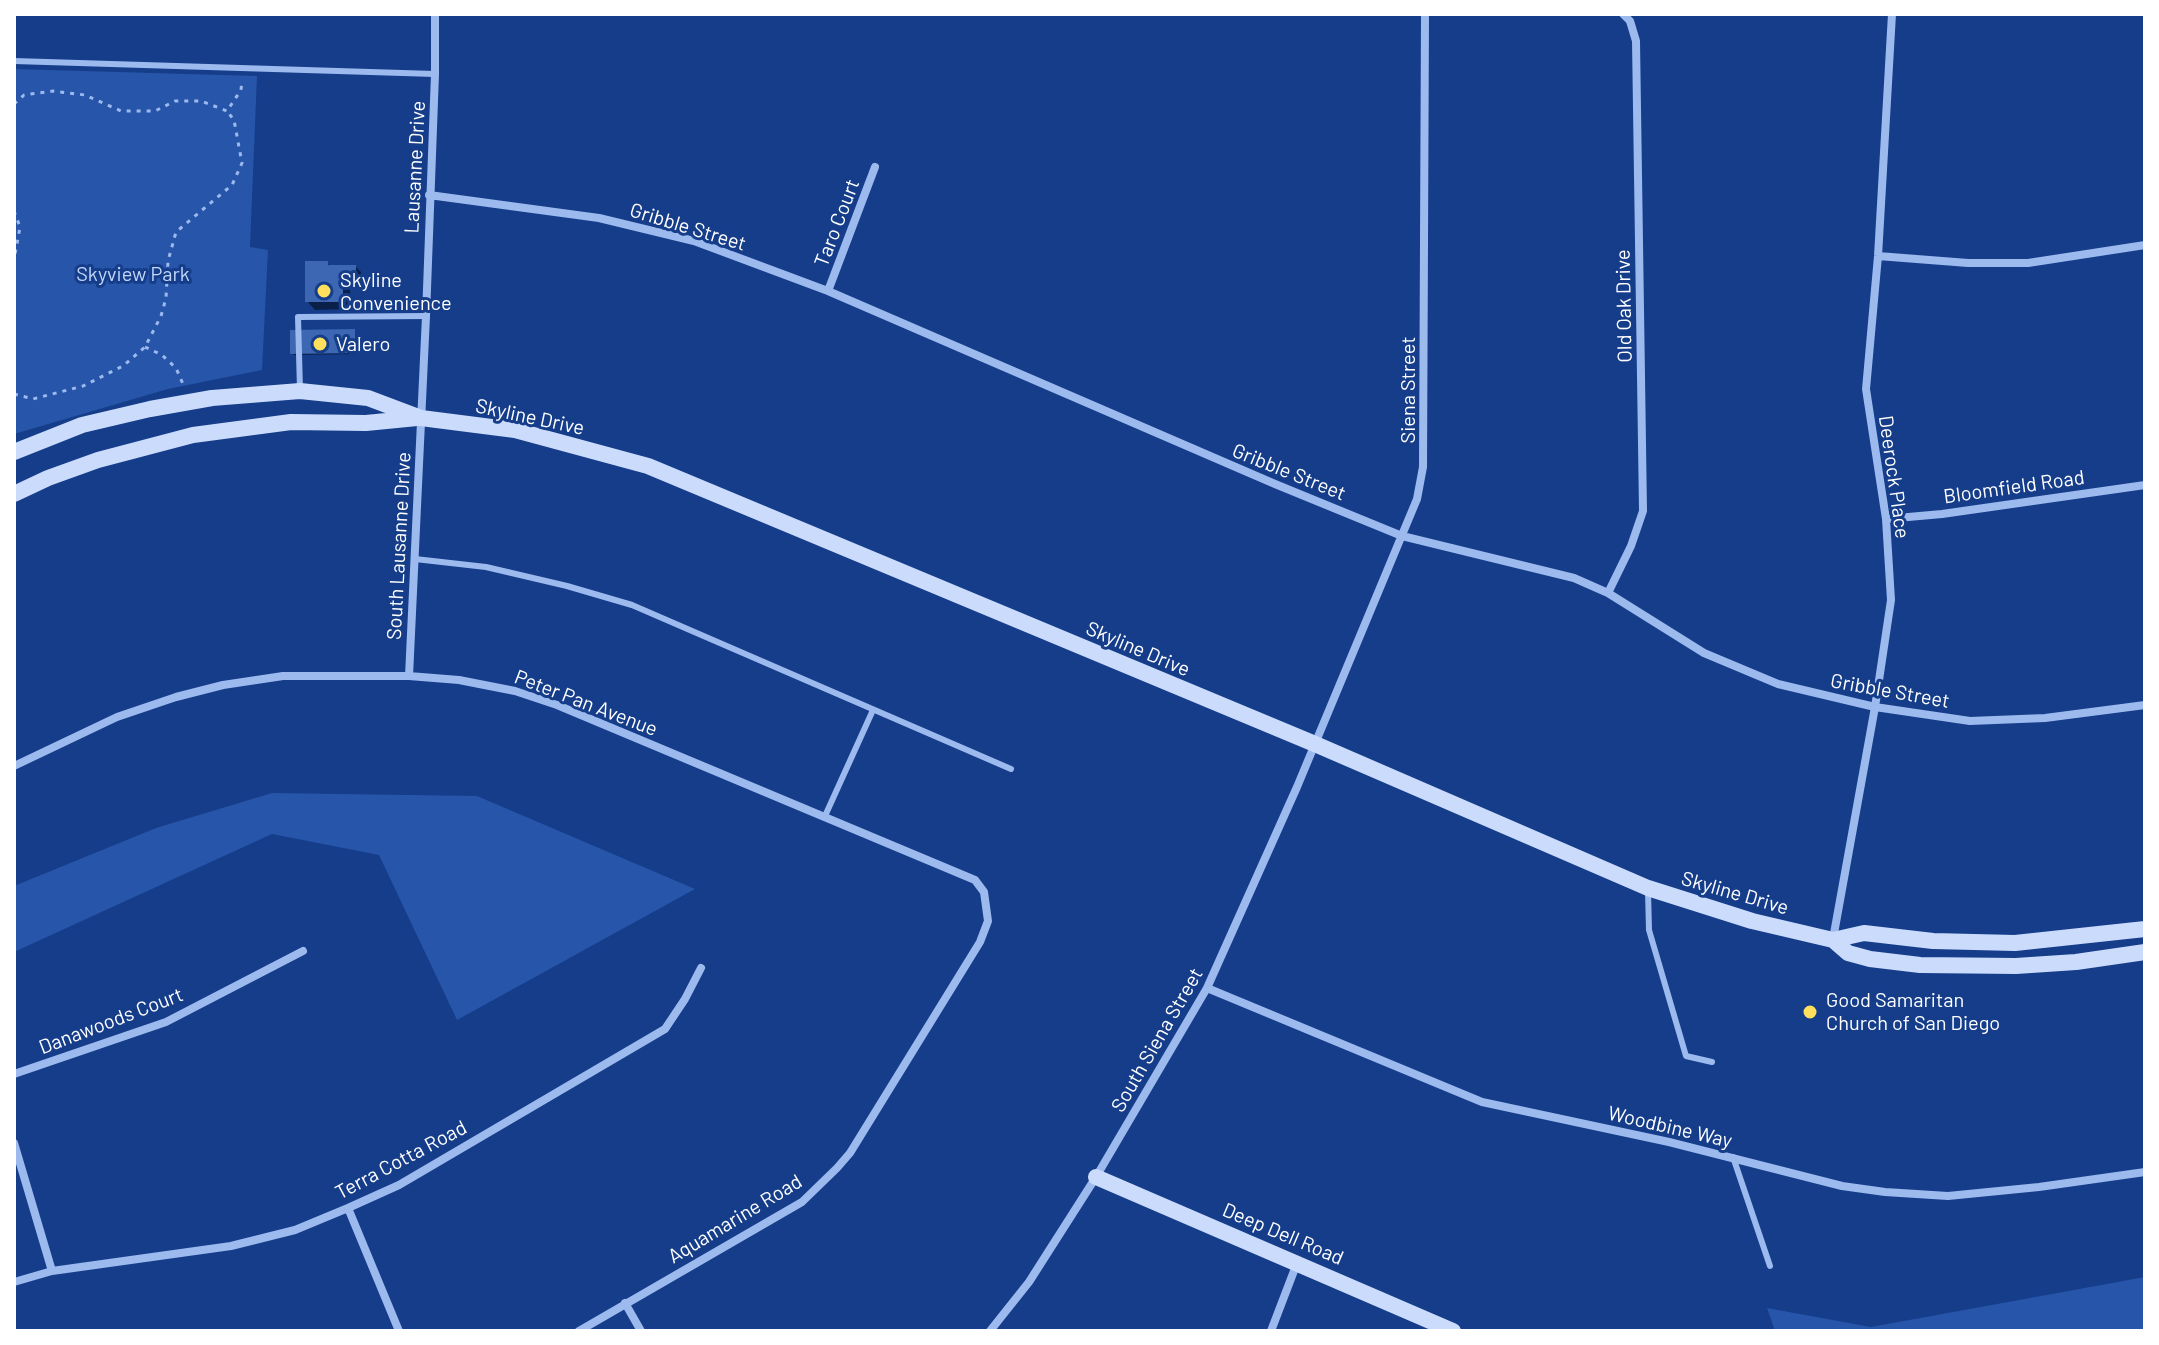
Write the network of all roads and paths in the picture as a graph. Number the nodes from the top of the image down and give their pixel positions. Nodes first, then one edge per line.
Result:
1 (435, 14) edge
2 (1425, 14) edge
3 (1623, 14) edge
4 (1892, 14) edge
5 (14, 61) edge
6 (243, 69) junction
7 (435, 74) junction
8 (14, 104) edge
9 (227, 111) junction
10 (875, 167) dead end
11 (429, 195) junction
12 (14, 211) edge
13 (2145, 245) edge
14 (1878, 256) junction
15 (14, 260) edge
16 (828, 291) junction
17 (426, 316) junction
18 (145, 347) junction
19 (183, 384) dead end
20 (300, 391) junction
21 (14, 394) edge
22 (421, 418) junction
23 (14, 452) edge
24 (2145, 485) edge
25 (14, 494) edge
26 (1886, 519) junction
27 (1402, 536) junction
28 (415, 559) junction
29 (1608, 593) junction
30 (409, 676) junction
31 (2145, 705) edge
32 (1875, 707) junction
33 (873, 710) junction
34 (1315, 744) junction
35 (14, 766) edge
36 (1011, 769) dead end
37 (825, 816) junction
38 (1648, 888) junction
39 (2145, 929) edge
40 (1833, 940) junction
41 (980, 942) joint
42 (303, 951) dead end
43 (2145, 952) edge
44 (701, 968) dead end
45 (1207, 988) junction
46 (1712, 1062) dead end
47 (14, 1074) edge
48 (14, 1143) edge
49 (1733, 1157) junction
50 (2145, 1172) edge
51 (1096, 1177) junction
52 (348, 1208) junction
53 (1297, 1262) junction
54 (1770, 1266) dead end
55 (52, 1271) junction
56 (14, 1282) edge
57 (625, 1303) junction
58 (399, 1331) edge
59 (579, 1331) edge
60 (641, 1331) edge
61 (990, 1331) edge
62 (1271, 1331) edge
63 (1453, 1331) edge

1 - 7 street, Lausanne Drive
2 - 27 street, Siena Street
3 - 29 street, Old Oak Drive
4 - 14 street, Deerock Place
5 - 6 lane
6 - 7 lane
6 - 9 path
7 - 11 street, Lausanne Drive
8 - 9 path
9 - 18 path
10 - 16 street, Taro Court
11 - 16 street, Gribble Street
11 - 17 street, Lausanne Drive
12 - 15 path
13 - 14 street
14 - 26 street, Deerock Place
16 - 27 street, Gribble Street
17 - 20 lane
17 - 22 street, Lausanne Drive
18 - 19 path
18 - 21 path
20 - 22 main road, Skyline Drive
20 - 23 main road, Skyline Drive
22 - 25 main road, Skyline Drive
22 - 28 street, South Lausanne Drive
22 - 34 main road, Skyline Drive
24 - 26 street, Bloomfield Road
26 - 32 street, Deerock Place
27 - 29 street, Gribble Street
27 - 34 street, Siena Street
28 - 30 street, South Lausanne Drive
28 - 33 lane
29 - 32 street, Gribble Street
30 - 35 street, Peter Pan Avenue
30 - 37 street, Peter Pan Avenue
31 - 32 street, Gribble Street
32 - 40 street, Deerock Place
33 - 36 lane
33 - 37 lane
34 - 38 main road, Skyline Drive
34 - 45 street, South Siena Street
37 - 41 street, Peter Pan Avenue
38 - 40 main road, Skyline Drive
38 - 46 lane
39 - 40 main road, Skyline Drive
40 - 43 main road, Skyline Drive
41 - 57 street, Aquamarine Road
42 - 47 street, Danawoods Court
44 - 52 street, Terra Cotta Road
45 - 49 street, Woodbine Way
45 - 51 street, South Siena Street
48 - 55 street
49 - 50 street, Woodbine Way
49 - 54 lane
51 - 53 main road, Deep Dell Road
51 - 61 street, South Siena Street
52 - 55 street, Terra Cotta Road
52 - 58 street
53 - 62 street
53 - 63 main road, Deep Dell Road
55 - 56 street, Terra Cotta Road
57 - 59 street, Aquamarine Road
57 - 60 street

